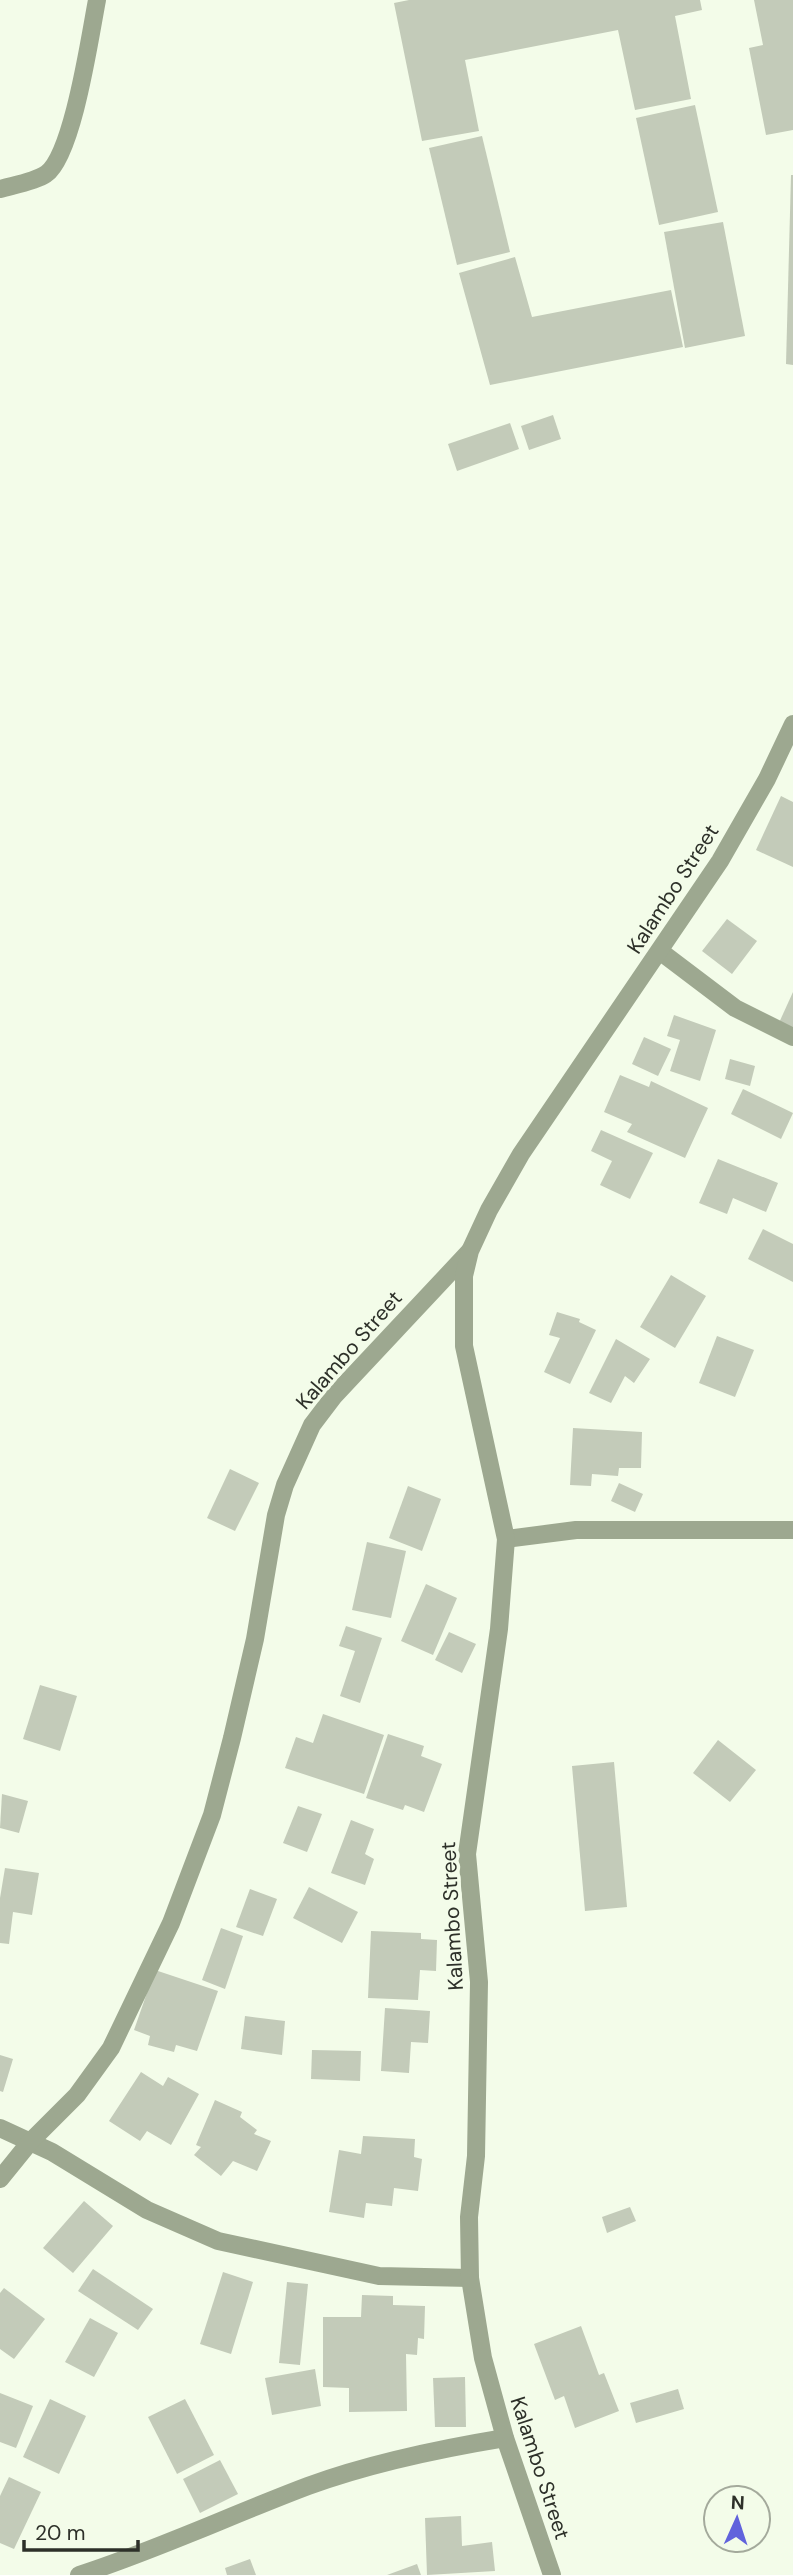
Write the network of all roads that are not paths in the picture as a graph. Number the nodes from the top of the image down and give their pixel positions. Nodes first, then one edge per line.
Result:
1 (97, 0) edge
2 (0, 189) edge
3 (793, 724) edge
4 (661, 952) junction
5 (793, 1037) edge
6 (470, 1251) junction
7 (793, 1530) edge
8 (506, 1539) junction
9 (0, 2128) edge
10 (30, 2142) junction
11 (0, 2179) edge
12 (470, 2278) junction
13 (505, 2438) junction
14 (79, 2575) edge
15 (552, 2575) edge

1 - 2 street
3 - 4 street, Kalambo Street
4 - 5 street
4 - 6 street, Kalambo Street
6 - 8 street, Kalambo Street
6 - 10 street, Kalambo Street
7 - 8 street
8 - 12 street, Kalambo Street
9 - 10 street
10 - 11 street, Kalambo Street
10 - 12 street
12 - 13 street, Kalambo Street
13 - 14 street
13 - 15 street, Kalambo Street

